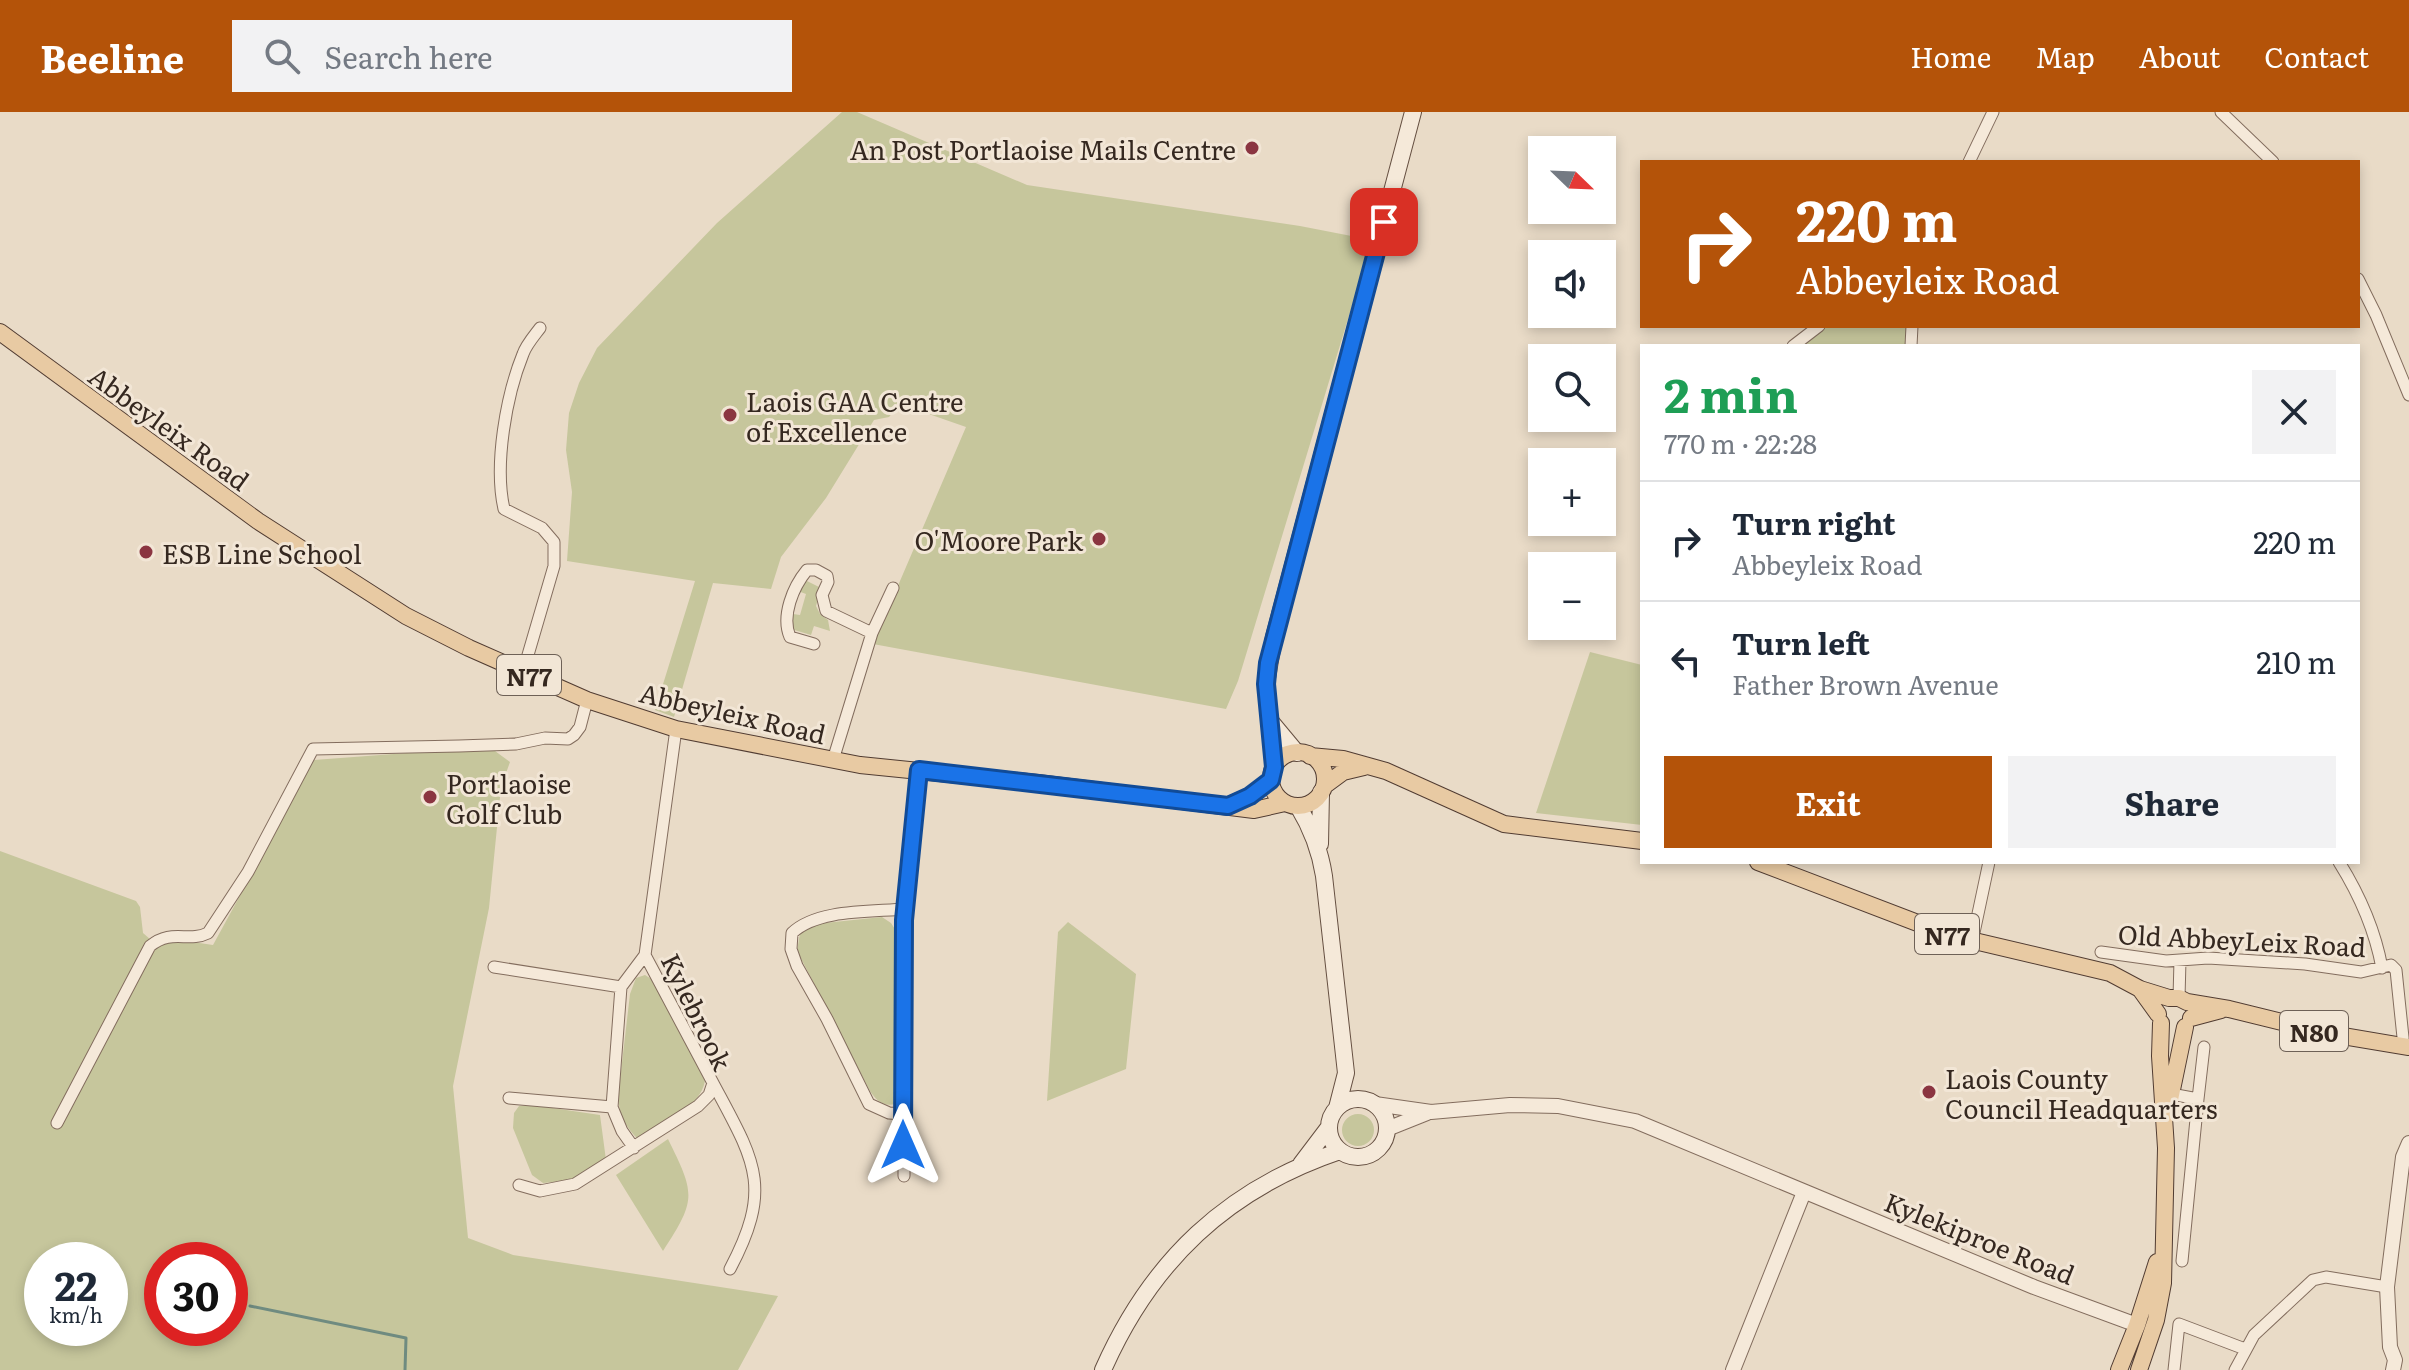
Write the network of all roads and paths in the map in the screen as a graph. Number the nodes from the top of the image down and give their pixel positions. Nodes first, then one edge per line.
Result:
1 (1413, 112) edge
2 (1993, 112) edge
3 (2221, 112) edge
4 (1970, 160) edge
5 (2271, 160) edge
6 (2360, 283) edge
7 (541, 328) dead end
8 (1816, 328) edge
9 (0, 332) edge
10 (1796, 344) edge
11 (2409, 395) edge
12 (893, 588) dead end
13 (872, 633) junction
14 (814, 644) dead end
15 (523, 672) junction
16 (587, 700) junction
17 (1272, 723) junction
18 (676, 729) junction
19 (1304, 754) junction
20 (833, 760) junction
21 (1365, 767) junction
22 (919, 770) junction
23 (1272, 773) junction
24 (1322, 789) junction
25 (1291, 805) junction
26 (1228, 806) junction
27 (1640, 841) edge
28 (1320, 854) junction
29 (1771, 864) edge
30 (1989, 864) edge
31 (2340, 864) edge
32 (1796, 868) edge
33 (905, 909) junction
34 (1972, 942) junction
35 (2101, 952) dead end
36 (645, 955) junction
37 (2180, 960) junction
38 (494, 967) dead end
39 (2382, 968) junction
40 (621, 987) junction
41 (2140, 989) junction
42 (2182, 1009) junction
43 (2405, 1015) edge
44 (2160, 1018) junction
45 (2204, 1047) dead end
46 (2407, 1049) edge
47 (1346, 1073) junction
48 (713, 1083) junction
49 (2171, 1094) junction
50 (509, 1098) dead end
51 (2198, 1099) junction
52 (1369, 1102) junction
53 (612, 1107) junction
54 (1337, 1108) junction
55 (1431, 1112) junction
56 (903, 1114) junction
57 (57, 1123) dead end
58 (1329, 1127) junction
59 (1387, 1129) junction
60 (2165, 1132) junction
61 (2409, 1143) edge
62 (634, 1148) junction
63 (1340, 1151) junction
64 (1301, 1164) junction
65 (904, 1176) dead end
66 (519, 1185) dead end
67 (1804, 1192) junction
68 (2162, 1244) junction
69 (2182, 1261) dead end
70 (730, 1269) dead end
71 (2387, 1287) junction
72 (2137, 1325) junction
73 (2245, 1349) junction
74 (2399, 1363) edge
75 (1103, 1370) edge
76 (1733, 1370) edge
77 (2119, 1370) edge
78 (2139, 1370) edge
79 (2174, 1370) edge
80 (2235, 1370) edge

1 - 17 main road
2 - 4 street
3 - 5 street
6 - 11 street
7 - 15 street
8 - 10 street
9 - 15 main road, Abbeyleix Road / N77
12 - 13 street
13 - 14 street
13 - 20 street
15 - 16 main road, Abbeyleix Road / N77
16 - 18 main road, Abbeyleix Road / N77
16 - 57 street
17 - 19 main road
17 - 23 main road
18 - 20 main road, Abbeyleix Road / N77
18 - 36 street, Kylebrook
19 - 21 main road
19 - 23 main road
19 - 24 main road
20 - 22 main road, Abbeyleix Road / N77
21 - 24 main road, N77
21 - 27 main road
22 - 26 main road, Abbeyleix Road / N77
22 - 33 street
23 - 25 main road
23 - 26 main road
24 - 25 main road, N77
24 - 28 main road
25 - 26 main road, Abbeyleix Road / N77
25 - 28 main road
28 - 47 main road
29 - 32 main road, N77
30 - 34 street
31 - 39 street
32 - 34 main road, N77
33 - 56 street
33 - 56 street
34 - 41 main road, N77
35 - 37 street, Old AbbeyLeix Road
36 - 40 street
36 - 48 street, Kylebrook
37 - 39 street, Old AbbeyLeix Road
37 - 42 street
38 - 40 street
39 - 43 street, Old AbbeyLeix Road
40 - 53 street
41 - 42 main road, N77
41 - 44 main road, N77
42 - 44 main road
42 - 44 main road, N80
42 - 46 main road, N80
42 - 49 main road
43 - 46 street, Old AbbeyLeix Road
44 - 60 main road
45 - 51 street
47 - 52 main road
47 - 54 main road
48 - 62 street, Kylebrook
48 - 70 street
49 - 51 street
49 - 60 main road
50 - 53 street
51 - 69 street
52 - 54 main road
52 - 55 street
52 - 59 main road
53 - 62 street
54 - 58 main road
55 - 59 street
55 - 67 street, Kylekiproe Road
56 - 65 street
58 - 63 main road
58 - 64 main road
59 - 63 main road
60 - 68 main road
61 - 71 street
62 - 66 street, Kylebrook
63 - 64 main road
64 - 75 main road
67 - 72 street, Kylekiproe Road
67 - 76 street
68 - 72 main road
68 - 78 main road
71 - 73 street
71 - 74 street
72 - 77 main road
73 - 79 street
73 - 80 street

